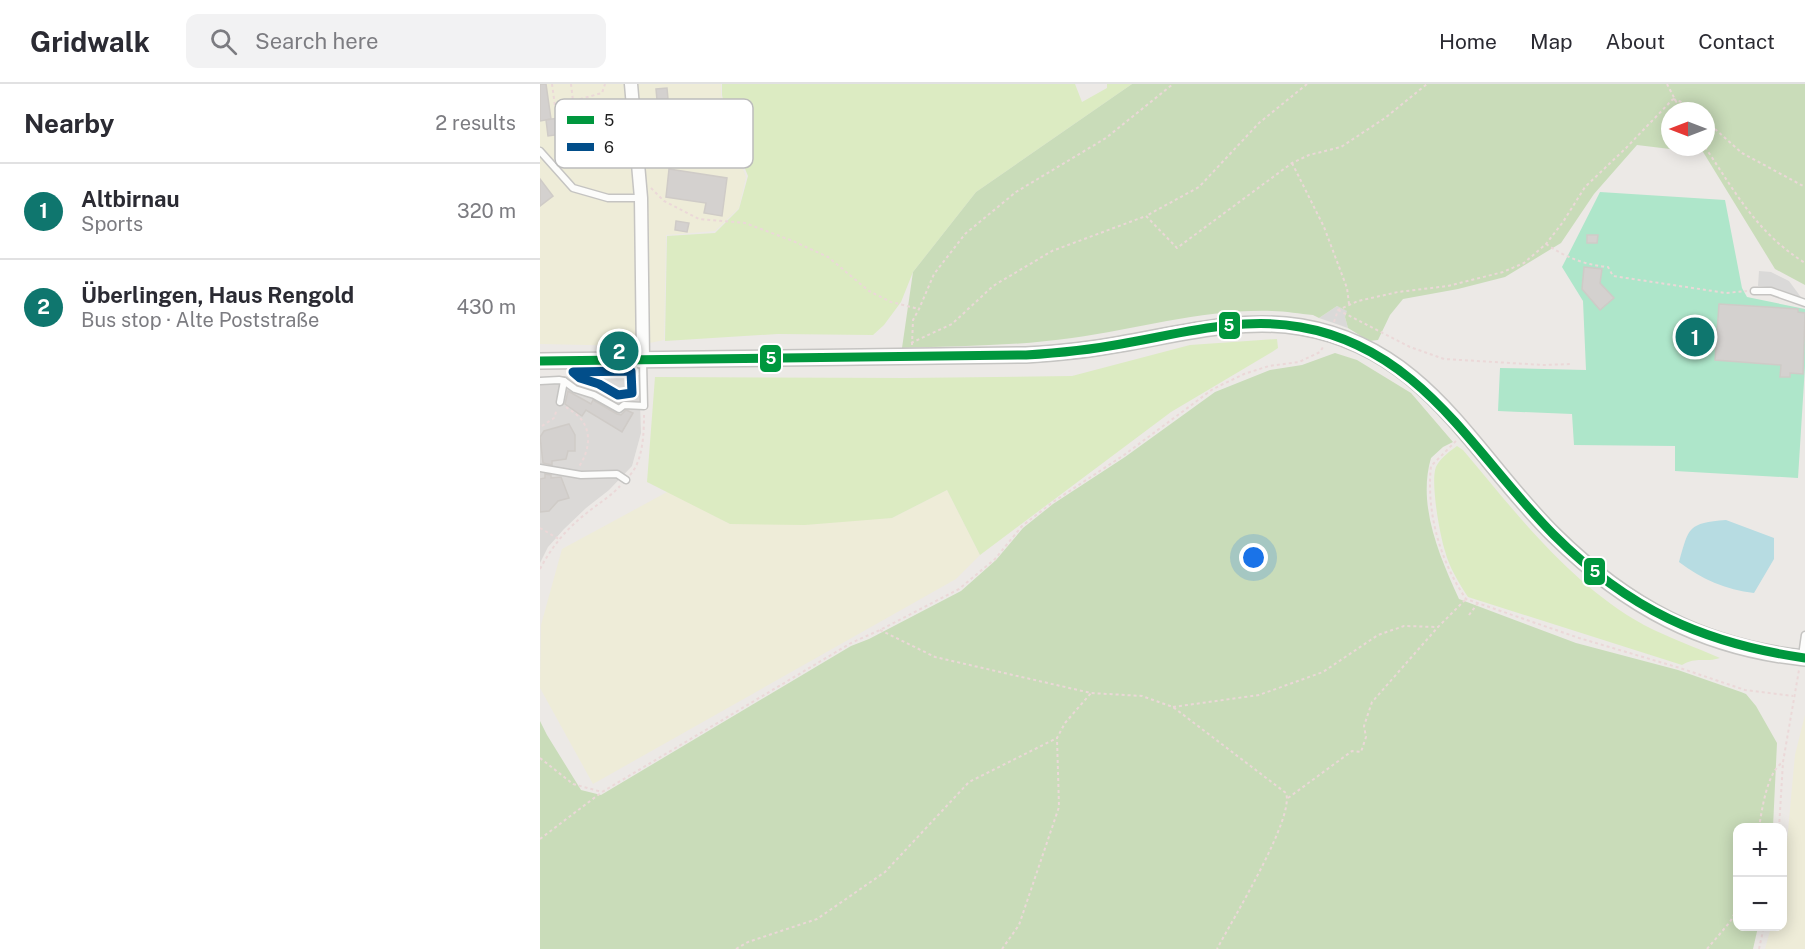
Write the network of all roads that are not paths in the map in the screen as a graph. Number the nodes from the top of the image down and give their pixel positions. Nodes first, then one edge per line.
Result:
1 (631, 84) edge
2 (632, 99) edge
3 (540, 151) edge
4 (555, 168) edge
5 (555, 168) edge
6 (639, 168) edge
7 (641, 191) junction
8 (1754, 291) road end
9 (1805, 303) edge
10 (643, 359) junction
11 (540, 361) edge
12 (540, 381) edge
13 (564, 381) junction
14 (560, 402) road end
15 (540, 468) edge
16 (626, 480) road end
17 (1805, 636) edge
18 (1802, 662) edge

1 - 2 street
3 - 5 lane
4 - 7 lane
6 - 7 street
7 - 10 street
8 - 9 lane
10 - 11 street
10 - 13 lane
10 - 18 street
12 - 13 lane
13 - 14 lane
15 - 16 lane
17 - 18 lane

